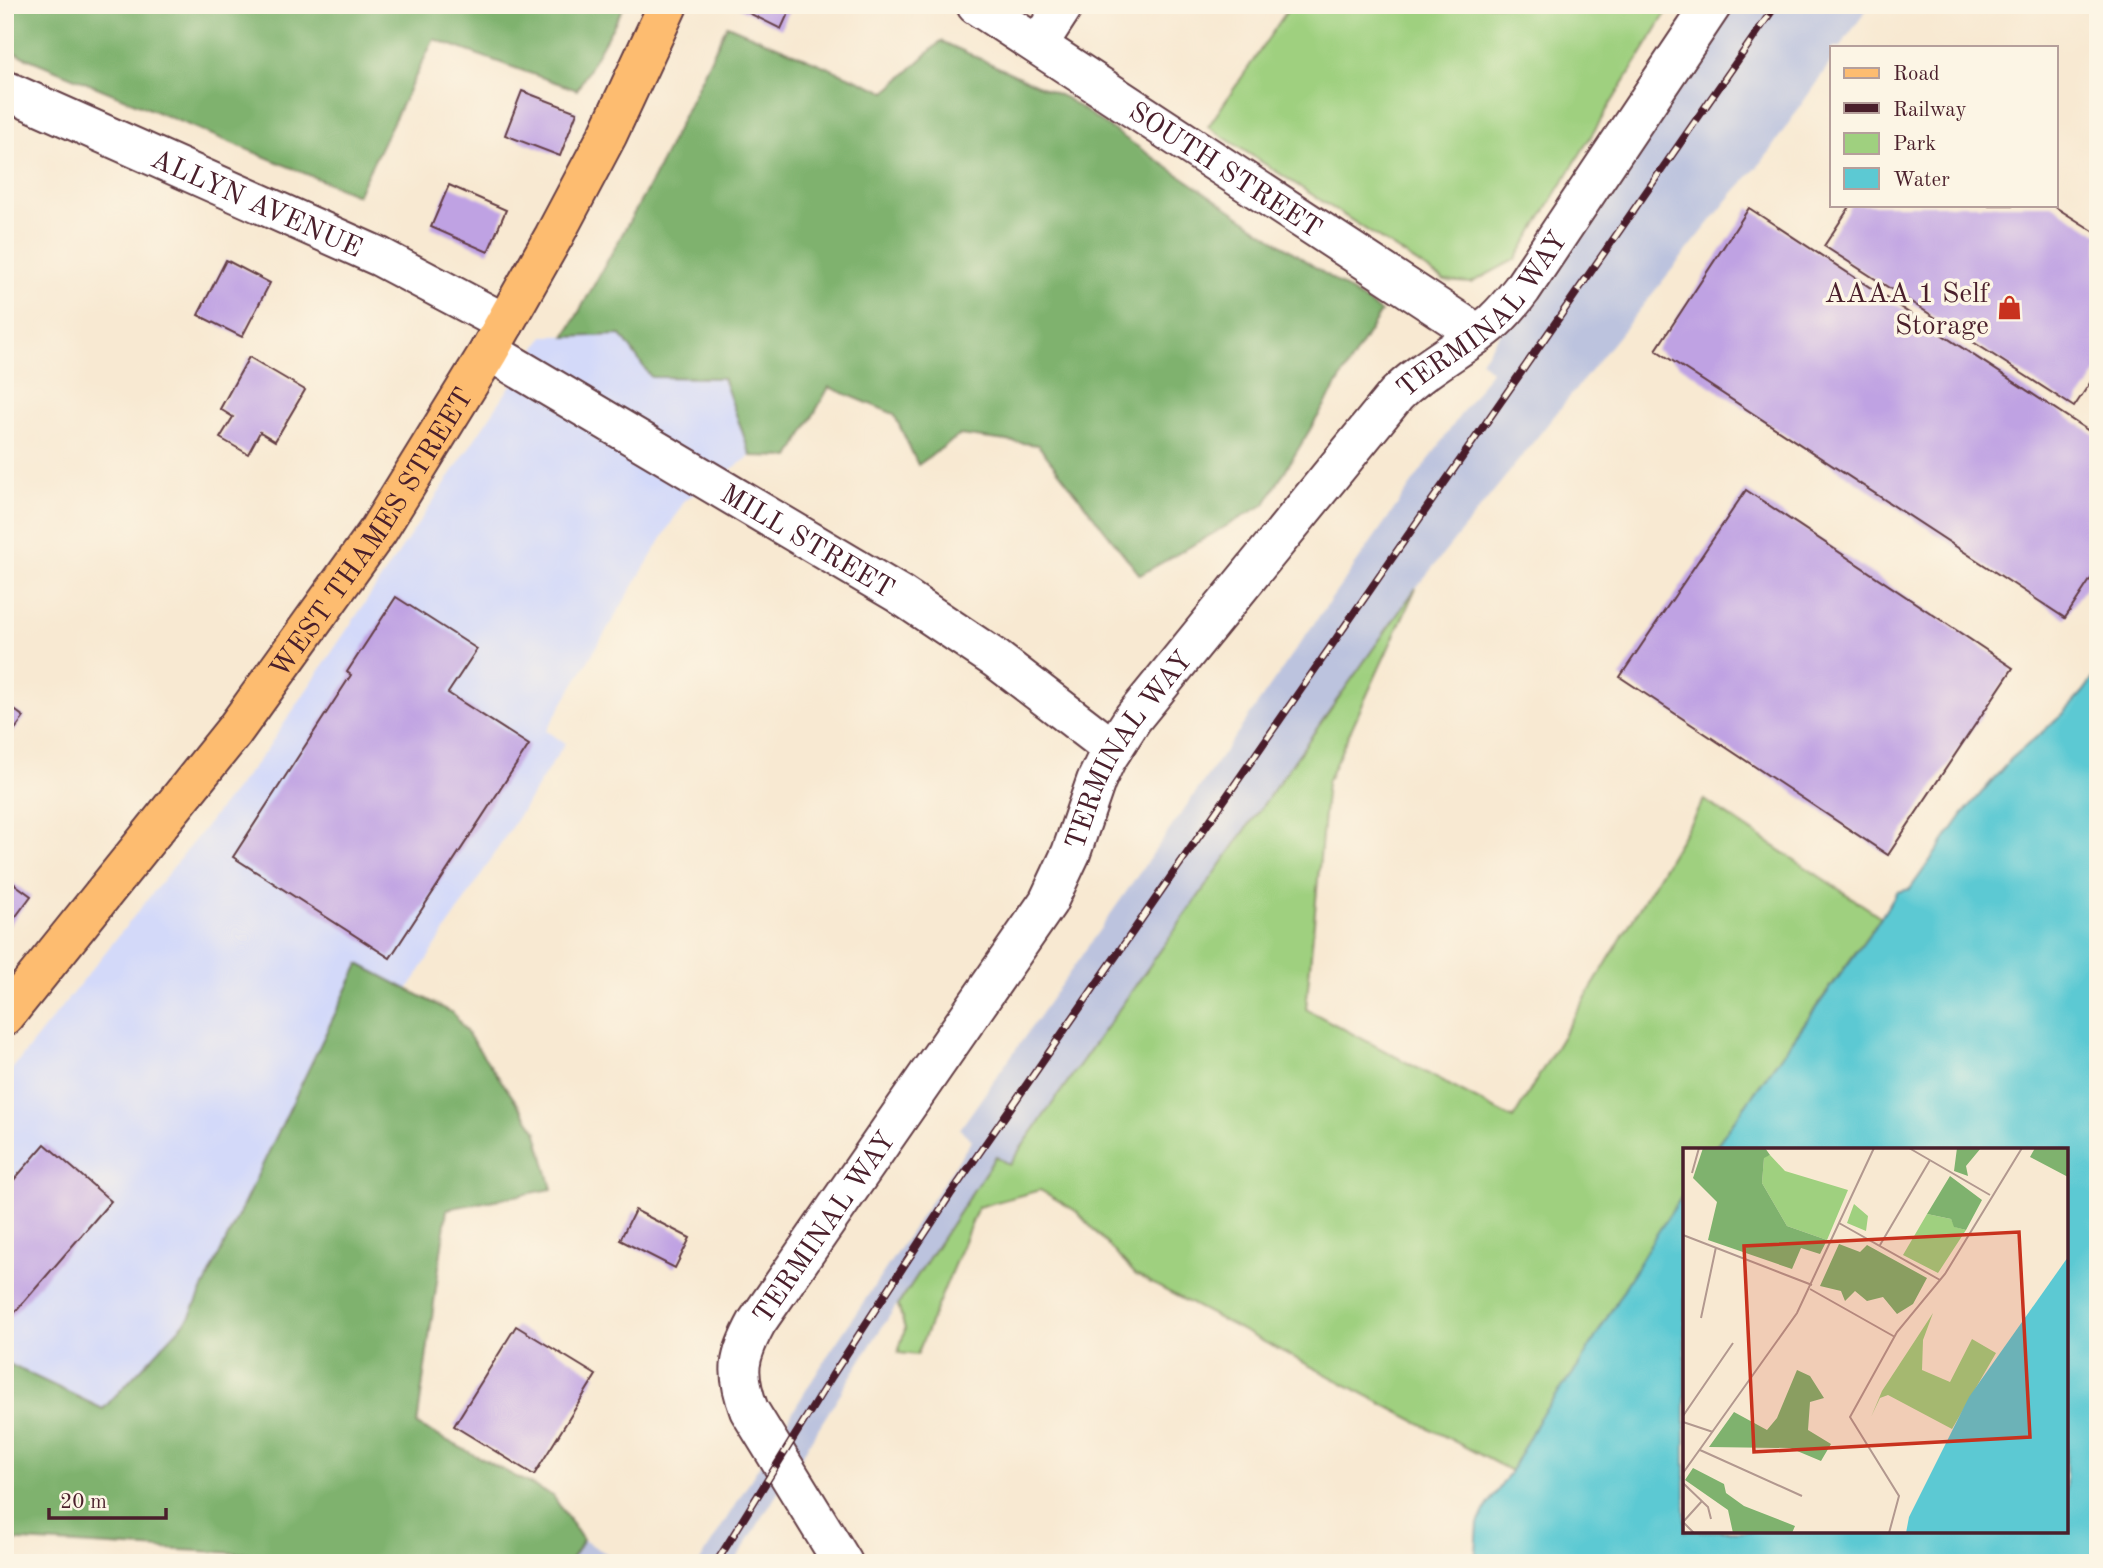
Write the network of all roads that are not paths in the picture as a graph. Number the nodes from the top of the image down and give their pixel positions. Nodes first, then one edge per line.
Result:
1 (668, 5) edge
2 (976, 5) edge
3 (1064, 5) edge
4 (1713, 5) edge
5 (1038, 45) junction
6 (5, 89) edge
7 (1478, 334) junction
8 (497, 337) junction
9 (1113, 749) junction
10 (5, 1016) edge
11 (843, 1563) edge

1 - 8 main road, WEST THAMES STREET
2 - 5 street, SOUTH STREET
3 - 5 street
4 - 7 street, TERMINAL WAY
5 - 7 street, SOUTH STREET
6 - 8 street, ALLYN AVENUE
7 - 9 street, TERMINAL WAY
8 - 9 street, MILL STREET
8 - 10 main road, WEST THAMES STREET
9 - 11 street, TERMINAL WAY

